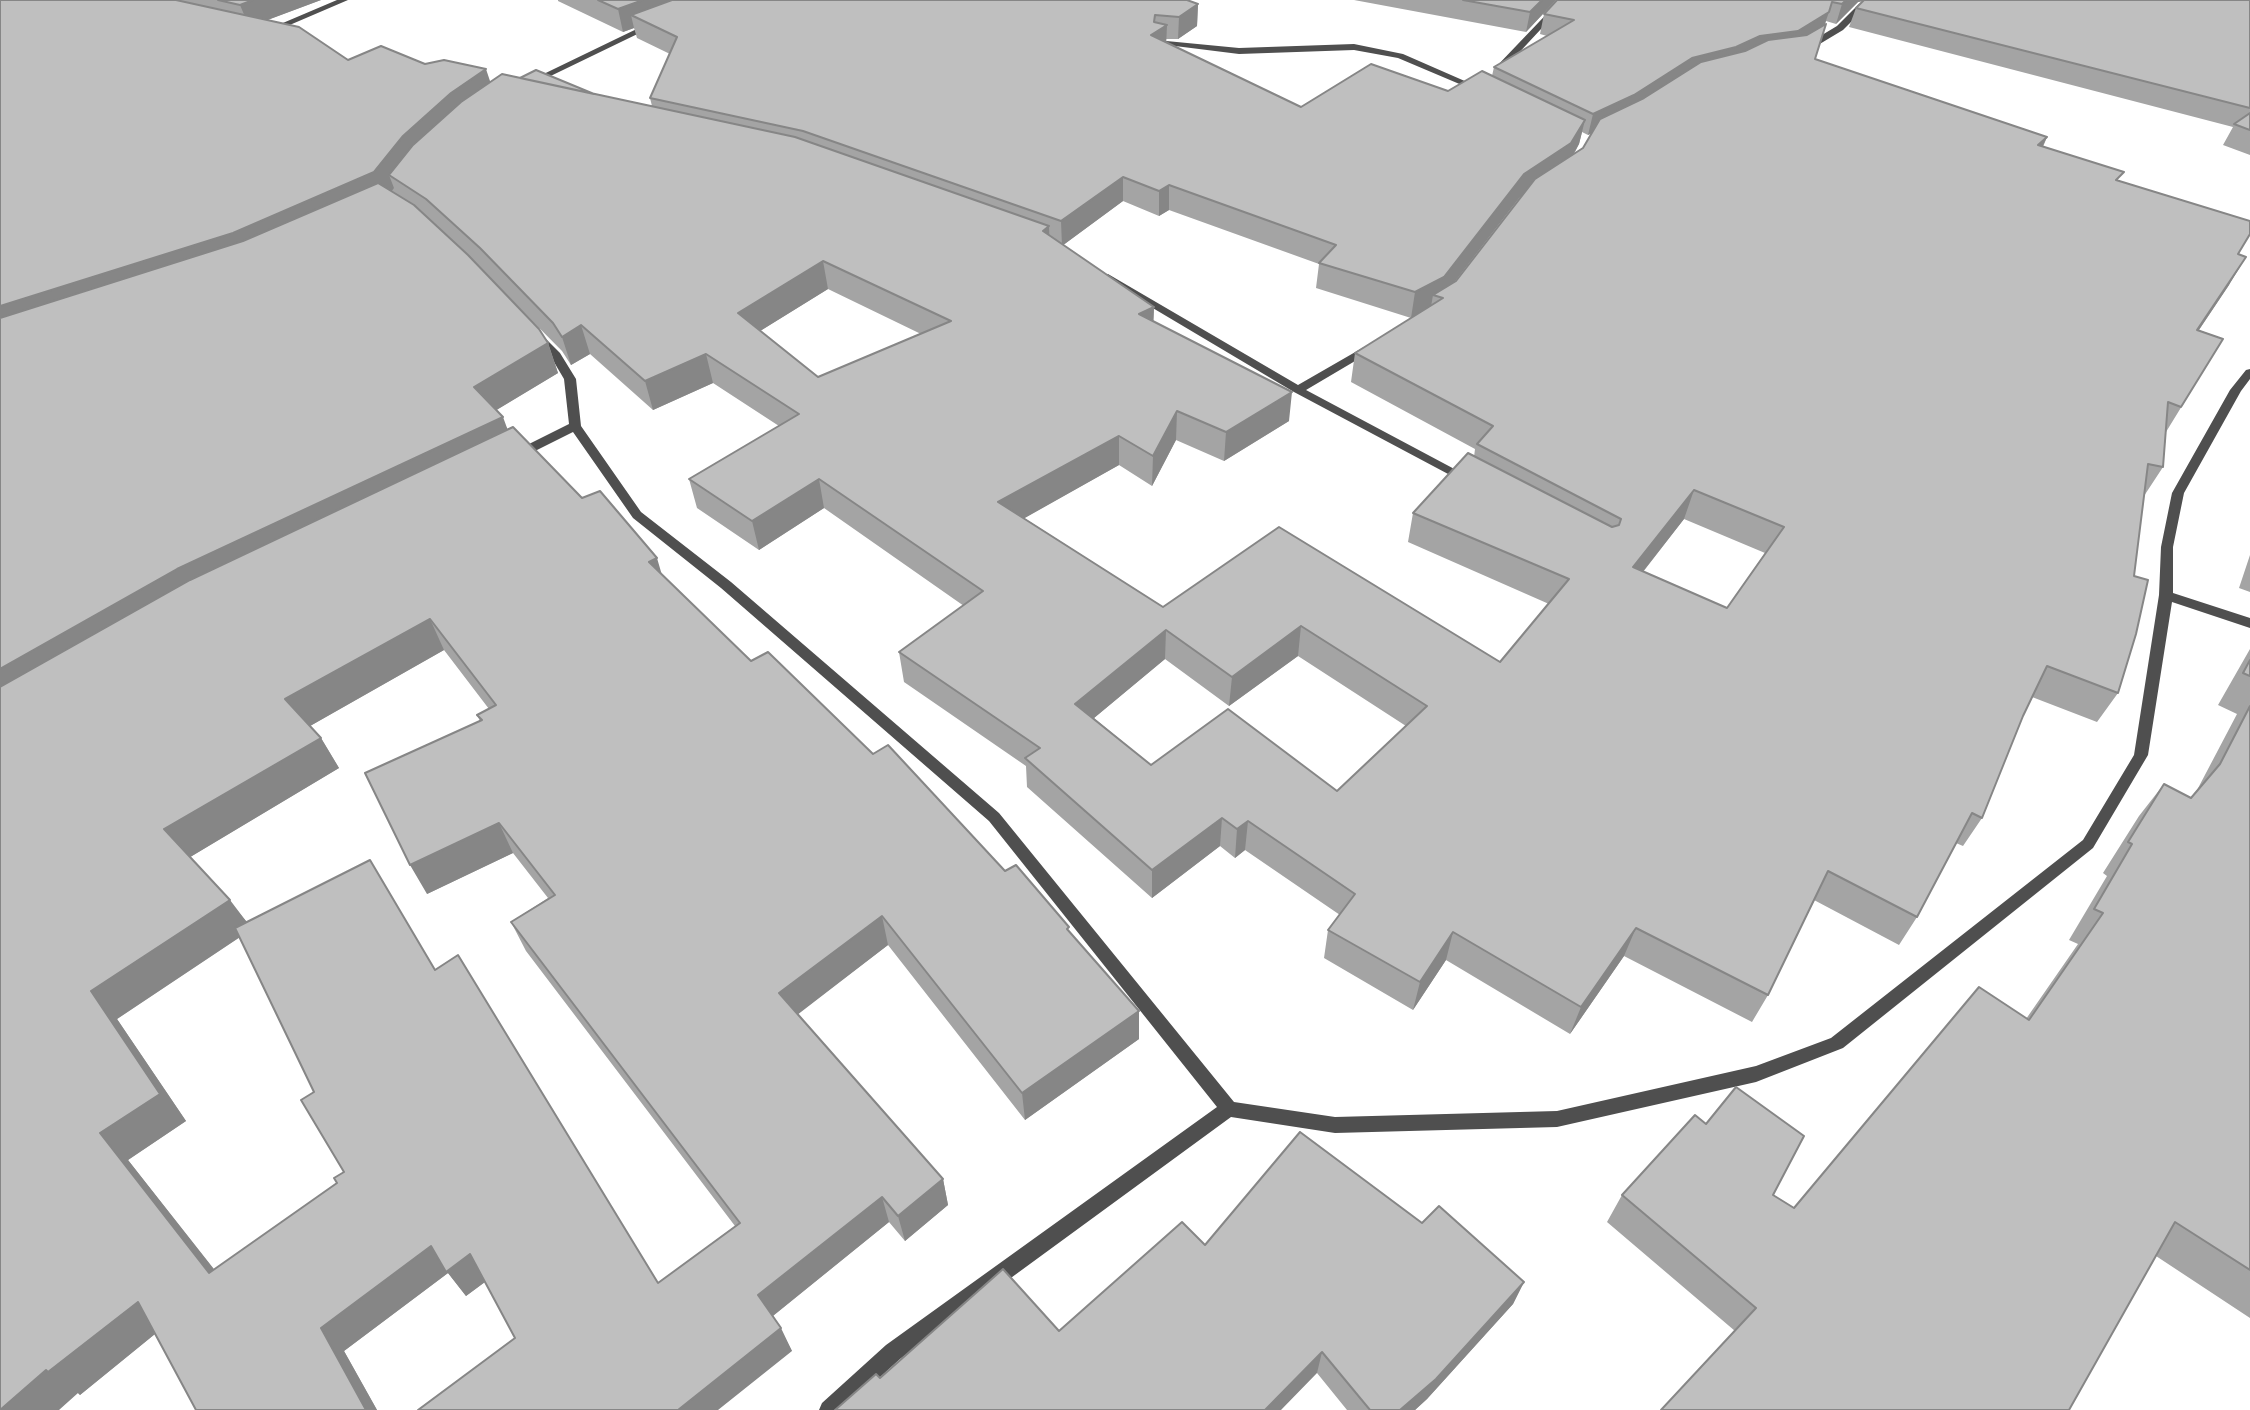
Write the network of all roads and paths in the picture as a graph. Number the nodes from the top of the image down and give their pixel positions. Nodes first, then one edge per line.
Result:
1 (344, 0) edge
2 (1564, 0) edge
3 (1878, 0) edge
4 (656, 24) edge
5 (264, 32) edge
6 (252, 37) edge
7 (1159, 42) edge
8 (278, 43) edge
9 (1795, 56) edge
10 (522, 87) edge
11 (1480, 89) junction
12 (1490, 95) edge
13 (1096, 270) edge
14 (529, 327) edge
15 (1377, 345) edge
16 (2250, 372) edge
17 (1298, 390) junction
18 (575, 426) junction
19 (502, 461) edge
20 (1481, 486) edge
21 (2166, 595) junction
22 (2250, 623) edge
23 (1229, 1109) junction
24 (829, 1410) edge

1 - 5 street
2 - 11 street
3 - 9 street
4 - 10 street
6 - 8 street
7 - 11 street
11 - 12 street
13 - 17 street
14 - 18 street
15 - 17 street
16 - 21 street
17 - 20 street
18 - 19 street
18 - 23 street
21 - 22 street
21 - 23 street
23 - 24 street

